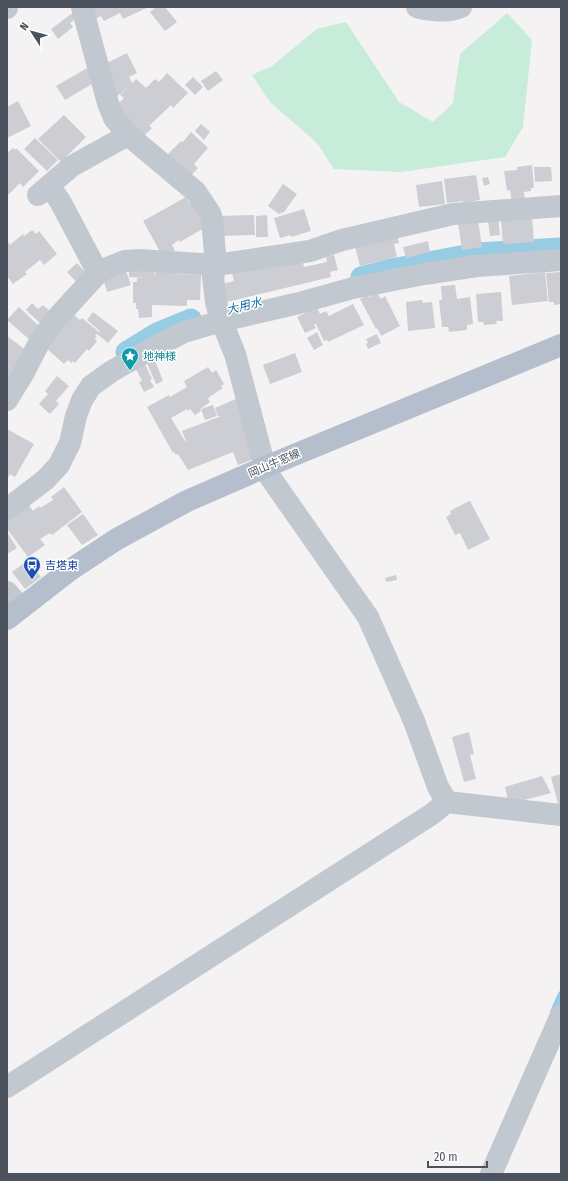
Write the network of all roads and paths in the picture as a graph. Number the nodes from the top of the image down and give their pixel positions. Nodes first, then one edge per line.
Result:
1 (82, 7) edge
2 (417, 7) edge
3 (461, 7) edge
4 (128, 135) junction
5 (561, 206) edge
6 (561, 260) edge
7 (216, 265) junction
8 (98, 273) junction
9 (222, 321) junction
10 (561, 345) edge
11 (7, 400) edge
12 (265, 467) junction
13 (7, 510) edge
14 (12, 606) edge
15 (447, 802) junction
16 (561, 815) edge
17 (561, 1015) edge
18 (7, 1088) edge
19 (491, 1174) edge

1 - 4 street
2 - 3 street
4 - 7 street
4 - 8 street
5 - 7 street
6 - 9 street
7 - 8 street
7 - 9 street
8 - 11 street
9 - 12 street
9 - 13 street
10 - 12 main road, 岡山牛窓線
12 - 14 main road, 岡山牛窓線
12 - 15 street
15 - 16 street
15 - 18 street
17 - 19 street

